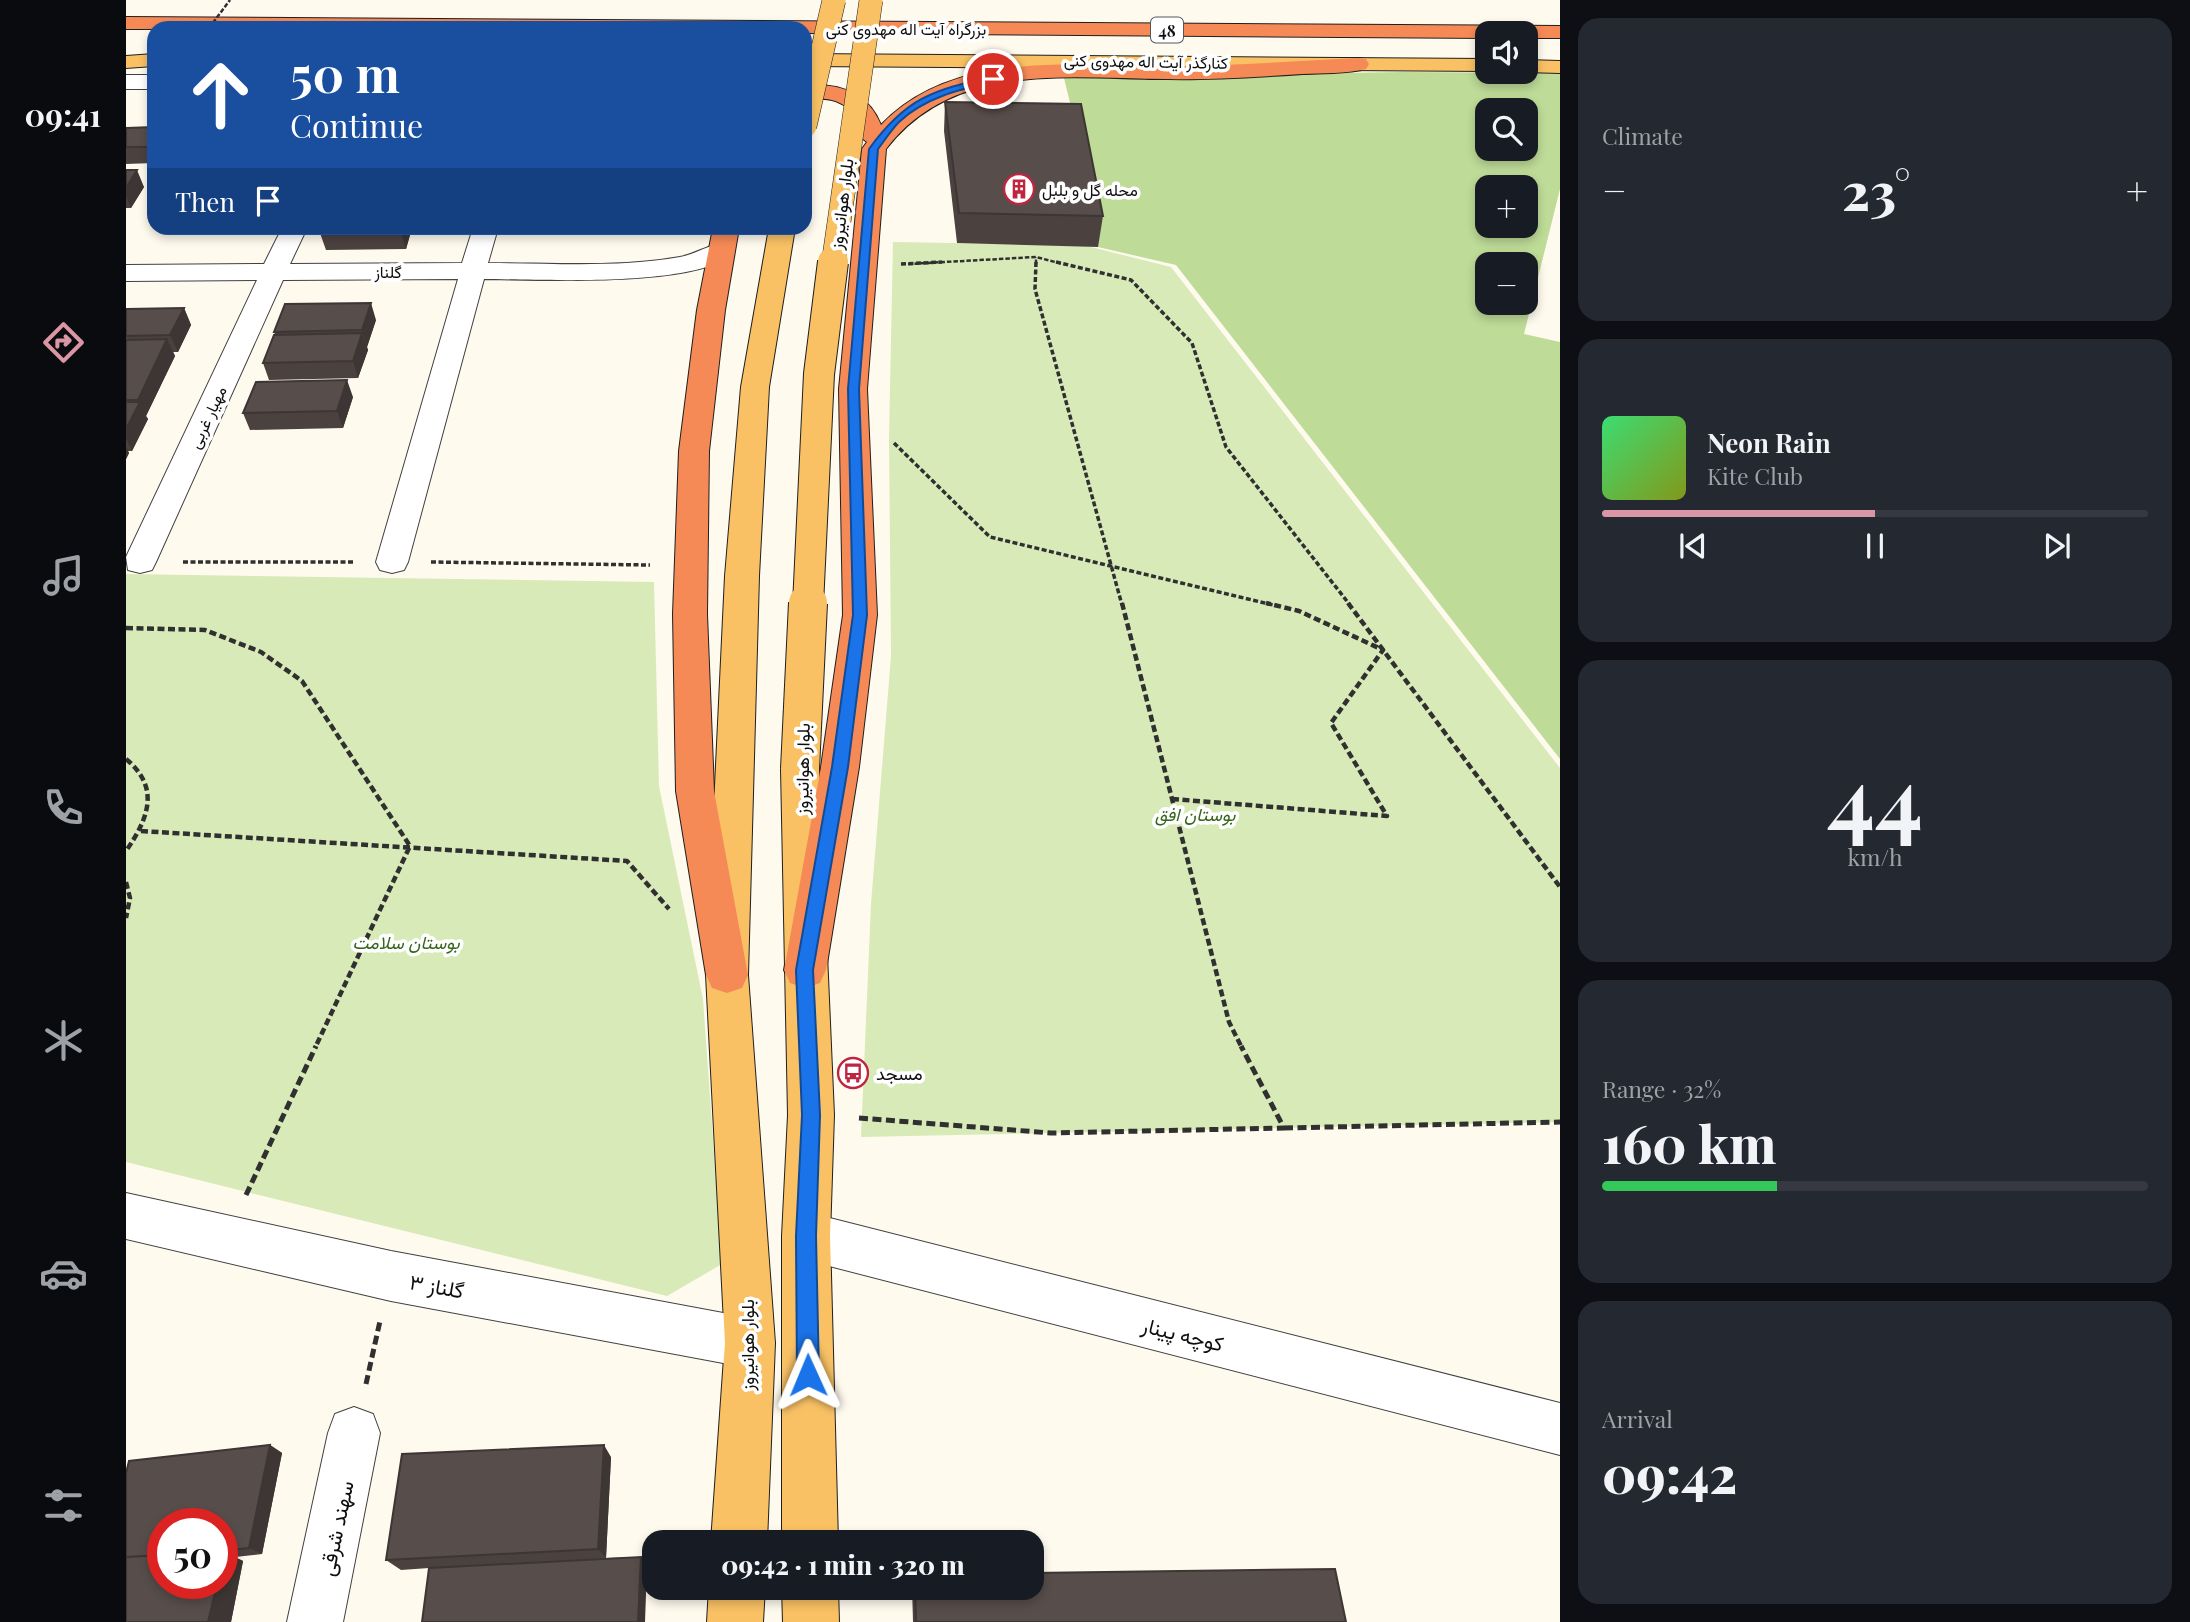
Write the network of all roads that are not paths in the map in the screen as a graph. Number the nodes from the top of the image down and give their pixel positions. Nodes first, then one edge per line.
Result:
1 (834, 0) edge
2 (871, 0) edge
3 (126, 23) edge
4 (147, 23) edge
5 (812, 28) edge
6 (1475, 33) edge
7 (1538, 33) edge
8 (1560, 34) edge
9 (126, 60) edge
10 (147, 60) edge
11 (812, 60) edge
12 (1358, 64) junction
13 (1475, 65) edge
14 (1538, 66) edge
15 (1560, 67) edge
16 (126, 82) edge
17 (147, 82) edge
18 (812, 92) edge
19 (812, 96) edge
20 (874, 149) junction
21 (292, 235) edge
22 (483, 235) edge
23 (781, 235) edge
24 (724, 239) edge
25 (650, 270) junction
26 (471, 271) junction
27 (274, 272) junction
28 (126, 273) edge
29 (711, 310) junction
30 (140, 562) dead end
31 (392, 562) dead end
32 (805, 970) junction
33 (727, 975) junction
34 (126, 1216) edge
35 (806, 1236) junction
36 (750, 1343) junction
37 (1560, 1429) edge
38 (354, 1433) road end
39 (740, 1530) edge
40 (810, 1530) edge
41 (736, 1600) edge
42 (810, 1600) edge
43 (315, 1622) edge
44 (735, 1622) edge
45 (811, 1622) edge

1 - 19 main road, bridge
2 - 32 main road, بلوار هوانیروز, bridge
3 - 4 highway, بزرگراه آیت اله مهدوی کنی / 48
5 - 6 highway, بزرگراه آیت اله مهدوی کنی / 48
7 - 8 highway, بزرگراه آیت اله مهدوی کنی
9 - 10 main road
11 - 12 main road, کنارگذر آیت اله مهدوی کنی
12 - 13 main road, کنارگذر آیت اله مهدوی کنی
12 - 20 highway
14 - 15 main road
16 - 17 street
18 - 20 highway
20 - 32 highway
21 - 27 street, مهیار غربی
22 - 26 street
23 - 33 main road, بلوار هوانیروز
24 - 25 street
24 - 29 highway
25 - 26 street, گلناز
25 - 29 street
26 - 27 street, گلناز
26 - 31 street
27 - 28 street, گلناز
27 - 30 street, مهیار غربی
29 - 33 highway
32 - 35 main road, بلوار هوانیروز
33 - 36 main road, بلوار هوانیروز
34 - 36 street, گلناز ۳
35 - 37 street, کوچه پینار
35 - 40 main road, بلوار هوانیروز
36 - 39 main road, بلوار هوانیروز
38 - 43 street, سهند شرقی
41 - 44 main road
42 - 45 main road

